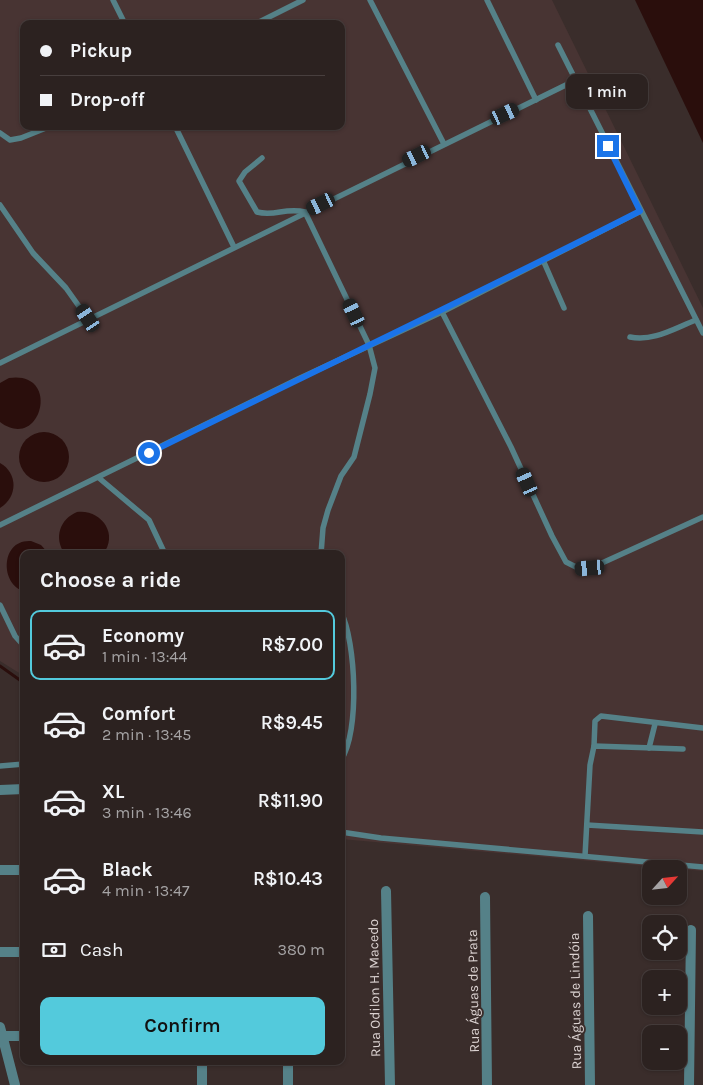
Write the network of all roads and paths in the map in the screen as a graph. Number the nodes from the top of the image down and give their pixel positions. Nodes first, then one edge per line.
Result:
1 (113, 0) edge
2 (303, 0) edge
3 (370, 0) edge
4 (487, 0) edge
5 (123, 20) edge
6 (262, 20) edge
7 (558, 45) dead end
8 (576, 80) junction
9 (536, 100) junction
10 (41, 130) edge
11 (177, 130) edge
12 (0, 133) edge
13 (444, 144) junction
14 (262, 158) dead end
15 (0, 205) edge
16 (640, 211) junction
17 (304, 212) junction
18 (234, 247) junction
19 (543, 260) junction
20 (564, 308) dead end
21 (442, 312) junction
22 (88, 318) junction
23 (696, 320) junction
24 (703, 333) edge
25 (630, 337) dead end
26 (369, 345) junction
27 (0, 363) edge
28 (99, 478) junction
29 (703, 517) edge
30 (0, 525) edge
31 (163, 550) edge
32 (321, 550) edge
33 (0, 604) edge
34 (345, 624) edge
35 (20, 642) edge
36 (655, 724) junction
37 (703, 728) edge
38 (594, 746) junction
39 (650, 748) junction
40 (683, 749) dead end
41 (345, 753) edge
42 (20, 764) edge
43 (0, 766) edge
44 (20, 789) edge
45 (0, 790) edge
46 (587, 825) junction
47 (703, 832) edge
48 (345, 833) edge
49 (585, 856) junction
50 (703, 867) edge
51 (0, 870) edge
52 (20, 870) edge
53 (386, 891) dead end
54 (485, 897) dead end
55 (588, 916) dead end
56 (691, 930) dead end
57 (0, 952) edge
58 (20, 952) edge
59 (1, 1032) edge
60 (20, 1035) edge
61 (202, 1065) edge
62 (288, 1065) edge
63 (14, 1085) edge
64 (202, 1085) edge
65 (288, 1085) edge
66 (390, 1085) edge
67 (487, 1085) edge
68 (590, 1085) edge
69 (689, 1085) edge

1 - 5 lane
2 - 6 lane
3 - 13 lane
4 - 9 lane
7 - 8 lane
8 - 9 lane
8 - 16 lane
9 - 13 lane
10 - 12 lane
11 - 18 lane
13 - 17 lane
14 - 17 lane
15 - 22 lane
16 - 19 lane
16 - 23 lane
17 - 18 lane
17 - 26 lane
18 - 22 lane
19 - 20 lane
19 - 21 lane
21 - 26 lane
21 - 29 lane
22 - 27 lane
23 - 24 lane
23 - 25 lane
26 - 28 lane
26 - 32 lane
28 - 30 lane
28 - 31 lane
33 - 35 lane
34 - 41 lane
36 - 37 lane
36 - 38 lane
36 - 39 lane
38 - 39 lane
38 - 46 lane
39 - 40 lane
42 - 43 lane
44 - 45 street
46 - 47 lane
46 - 49 lane
48 - 49 lane
49 - 50 lane
51 - 52 street
53 - 66 street, Rua Odilon H. Macedo
54 - 67 street, Rua Águas de Prata
55 - 68 street, Rua Águas de Lindóia
56 - 69 street
57 - 58 street
59 - 60 street
59 - 63 street
61 - 64 street
62 - 65 street

